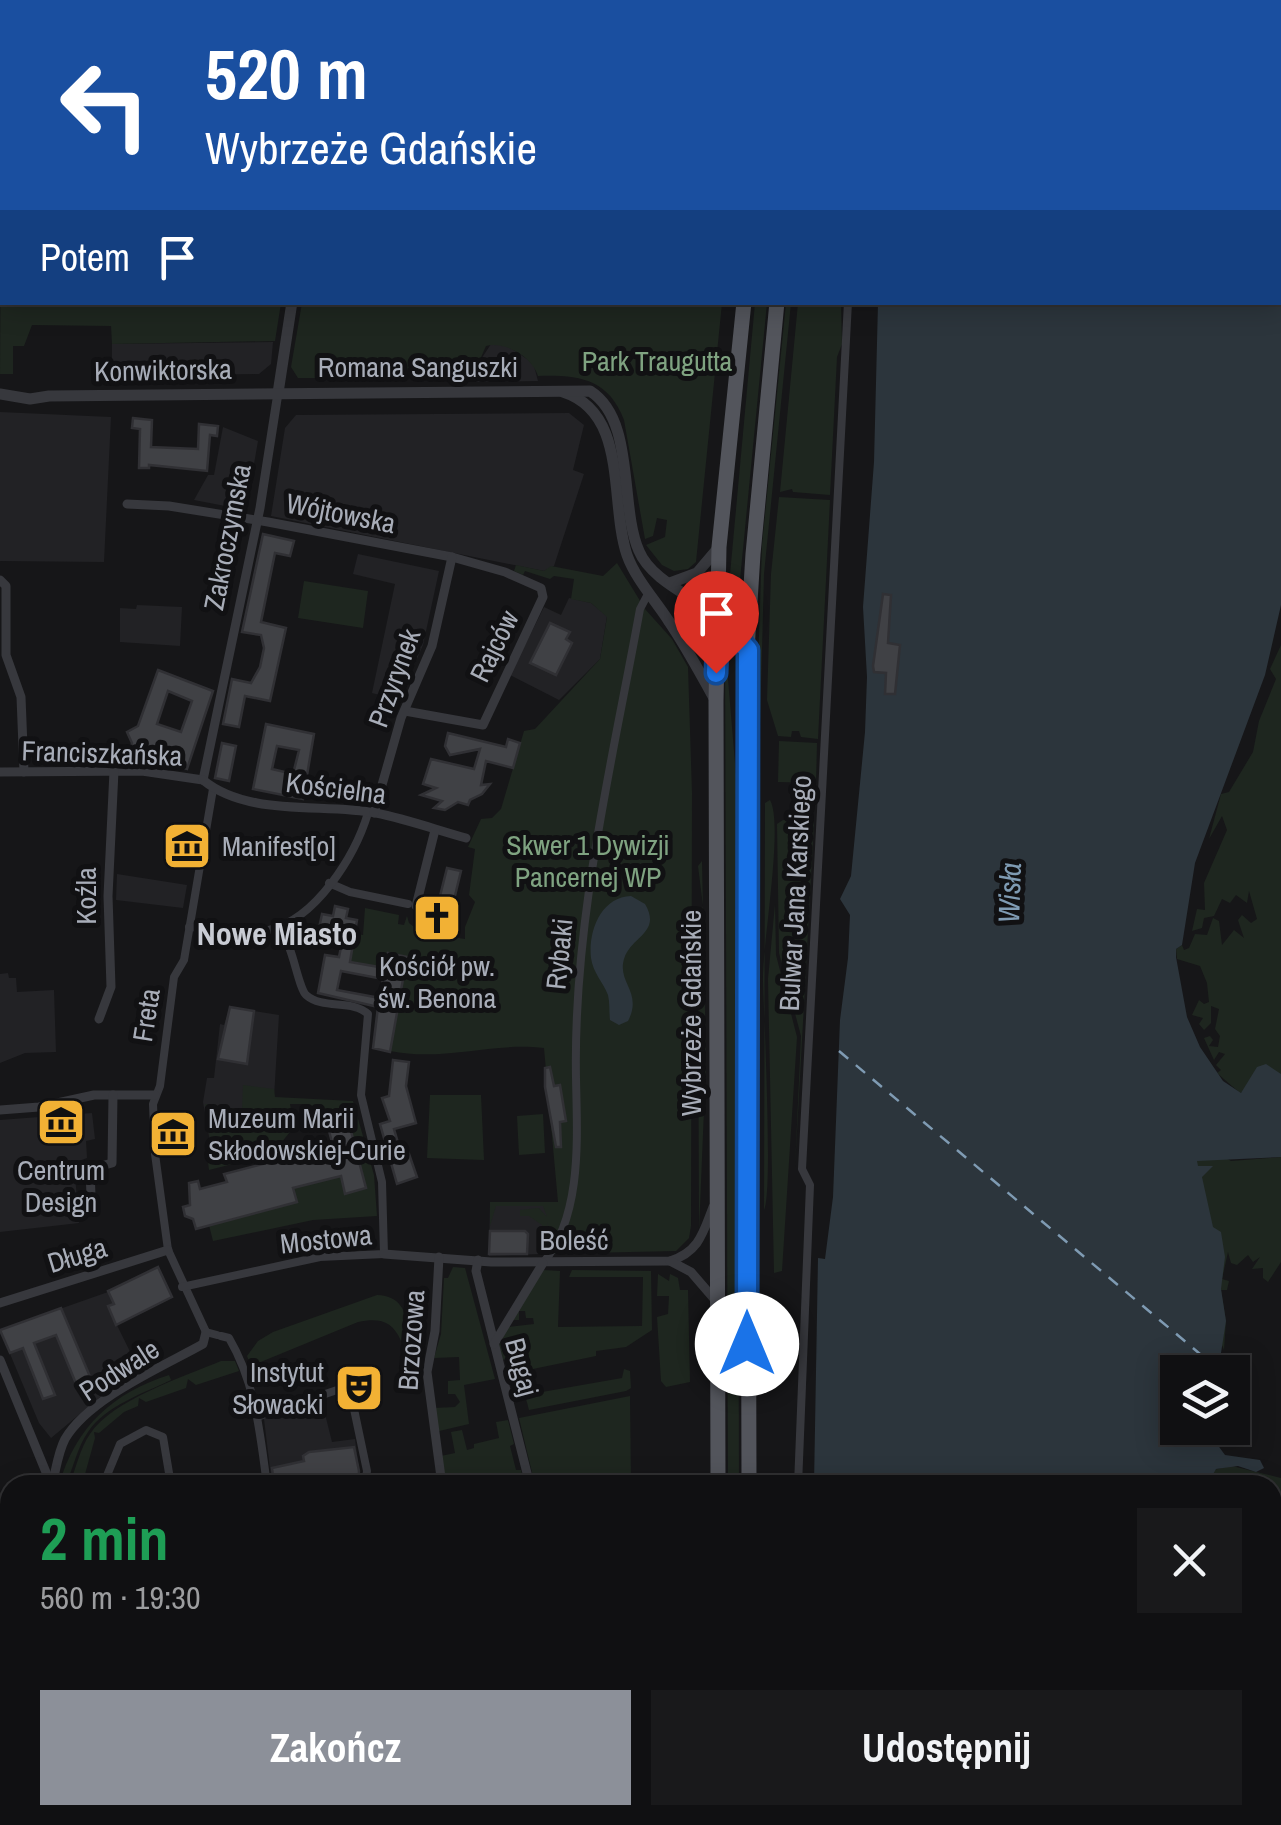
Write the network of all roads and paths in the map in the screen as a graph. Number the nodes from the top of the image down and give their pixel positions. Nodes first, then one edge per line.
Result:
1 (292, 305) edge
2 (744, 305) edge
3 (777, 305) edge
4 (848, 305) edge
5 (559, 391) junction
6 (0, 394) edge
7 (278, 394) junction
8 (127, 504) dead end
9 (256, 522) junction
10 (720, 547) junction
11 (452, 557) junction
12 (0, 580) edge
13 (670, 582) junction
14 (542, 591) joint
15 (649, 592) junction
16 (718, 616) junction
17 (748, 650) junction
18 (716, 701) junction
19 (405, 711) junction
20 (114, 771) junction
21 (0, 772) edge
22 (24, 772) junction
23 (203, 780) junction
24 (212, 790) junction
25 (371, 813) junction
26 (435, 830) junction
27 (466, 838) dead end
28 (329, 883) junction
29 (412, 905) joint
30 (279, 926) junction
31 (190, 927) junction
32 (241, 932) junction
33 (226, 945) dead end
34 (99, 1019) dead end
35 (113, 1095) junction
36 (155, 1095) junction
37 (0, 1110) edge
38 (92, 1196) dead end
39 (716, 1200) junction
40 (168, 1250) junction
41 (384, 1254) junction
42 (439, 1257) junction
43 (478, 1260) junction
44 (670, 1261) junction
45 (543, 1263) junction
46 (182, 1287) junction
47 (716, 1301) junction
48 (0, 1303) edge
49 (214, 1334) junction
50 (493, 1346) junction
51 (0, 1360) edge
52 (257, 1417) junction
53 (60, 1451) junction
54 (43, 1460) junction
55 (48, 1475) edge
56 (54, 1475) edge
57 (106, 1475) edge
58 (169, 1475) edge
59 (266, 1475) edge
60 (366, 1475) edge
61 (441, 1475) edge
62 (527, 1475) edge
63 (718, 1475) edge
64 (749, 1475) edge
65 (798, 1475) edge

1 - 7 street, Zakroczymska
2 - 10 main road, Wybrzeże Gdańskie
3 - 17 main road, Wybrzeże Gdańskie
4 - 65 street, Bulwar Jana Karskiego
5 - 7 street, Romana Sanguszki
5 - 13 street, Romana Sanguszki
5 - 15 street, Romana Sanguszki
6 - 7 street, Konwiktorska
7 - 9 street, Zakroczymska
8 - 9 street, Wójtowska
9 - 11 street, Wójtowska
9 - 23 street, Zakroczymska
10 - 13 street
10 - 16 main road, Wybrzeże Gdańskie
11 - 14 street, Wójtowska
11 - 19 street, Przyrynek
12 - 22 street
13 - 16 street, Romana Sanguszki
14 - 19 street, Rajców
15 - 18 street, Romana Sanguszki
15 - 45 street, Rybaki
16 - 17 street, Romana Sanguszki
16 - 18 main road, Wybrzeże Gdańskie
17 - 64 main road, Wybrzeże Gdańskie
18 - 39 main road, Wybrzeże Gdańskie
19 - 25 street, Przyrynek
20 - 22 street, Franciszkańska
20 - 23 street, Franciszkańska
20 - 34 street, Koźla
21 - 22 street, Franciszkańska
23 - 24 street
24 - 25 street, Kościelna
24 - 31 street, Freta
25 - 26 street, Kościelna
25 - 28 street
26 - 27 street, Kościelna
26 - 29 street
28 - 29 street
28 - 30 street
30 - 32 street
30 - 41 street
31 - 32 street
31 - 36 street, Freta
32 - 33 street
35 - 36 street
35 - 37 street
35 - 38 street
36 - 40 street, Freta
39 - 44 street
39 - 47 main road, Wybrzeże Gdańskie
40 - 46 street, Freta
40 - 48 street, Długa
41 - 42 street, Mostowa
41 - 46 street, Mostowa
42 - 43 street, Mostowa
42 - 61 street, Brzozowa
43 - 45 street, Boleść
43 - 50 street, Bugaj
44 - 45 street, Boleść
44 - 47 street
45 - 50 street
46 - 49 street, Freta
47 - 63 main road, Wybrzeże Gdańskie
49 - 52 street, Freta
49 - 53 street, Podwale
50 - 62 street, Bugaj
51 - 54 street
52 - 59 street, Freta
52 - 60 street
53 - 54 street, Podwale
53 - 56 street, Podwale
54 - 55 street
57 - 58 street

